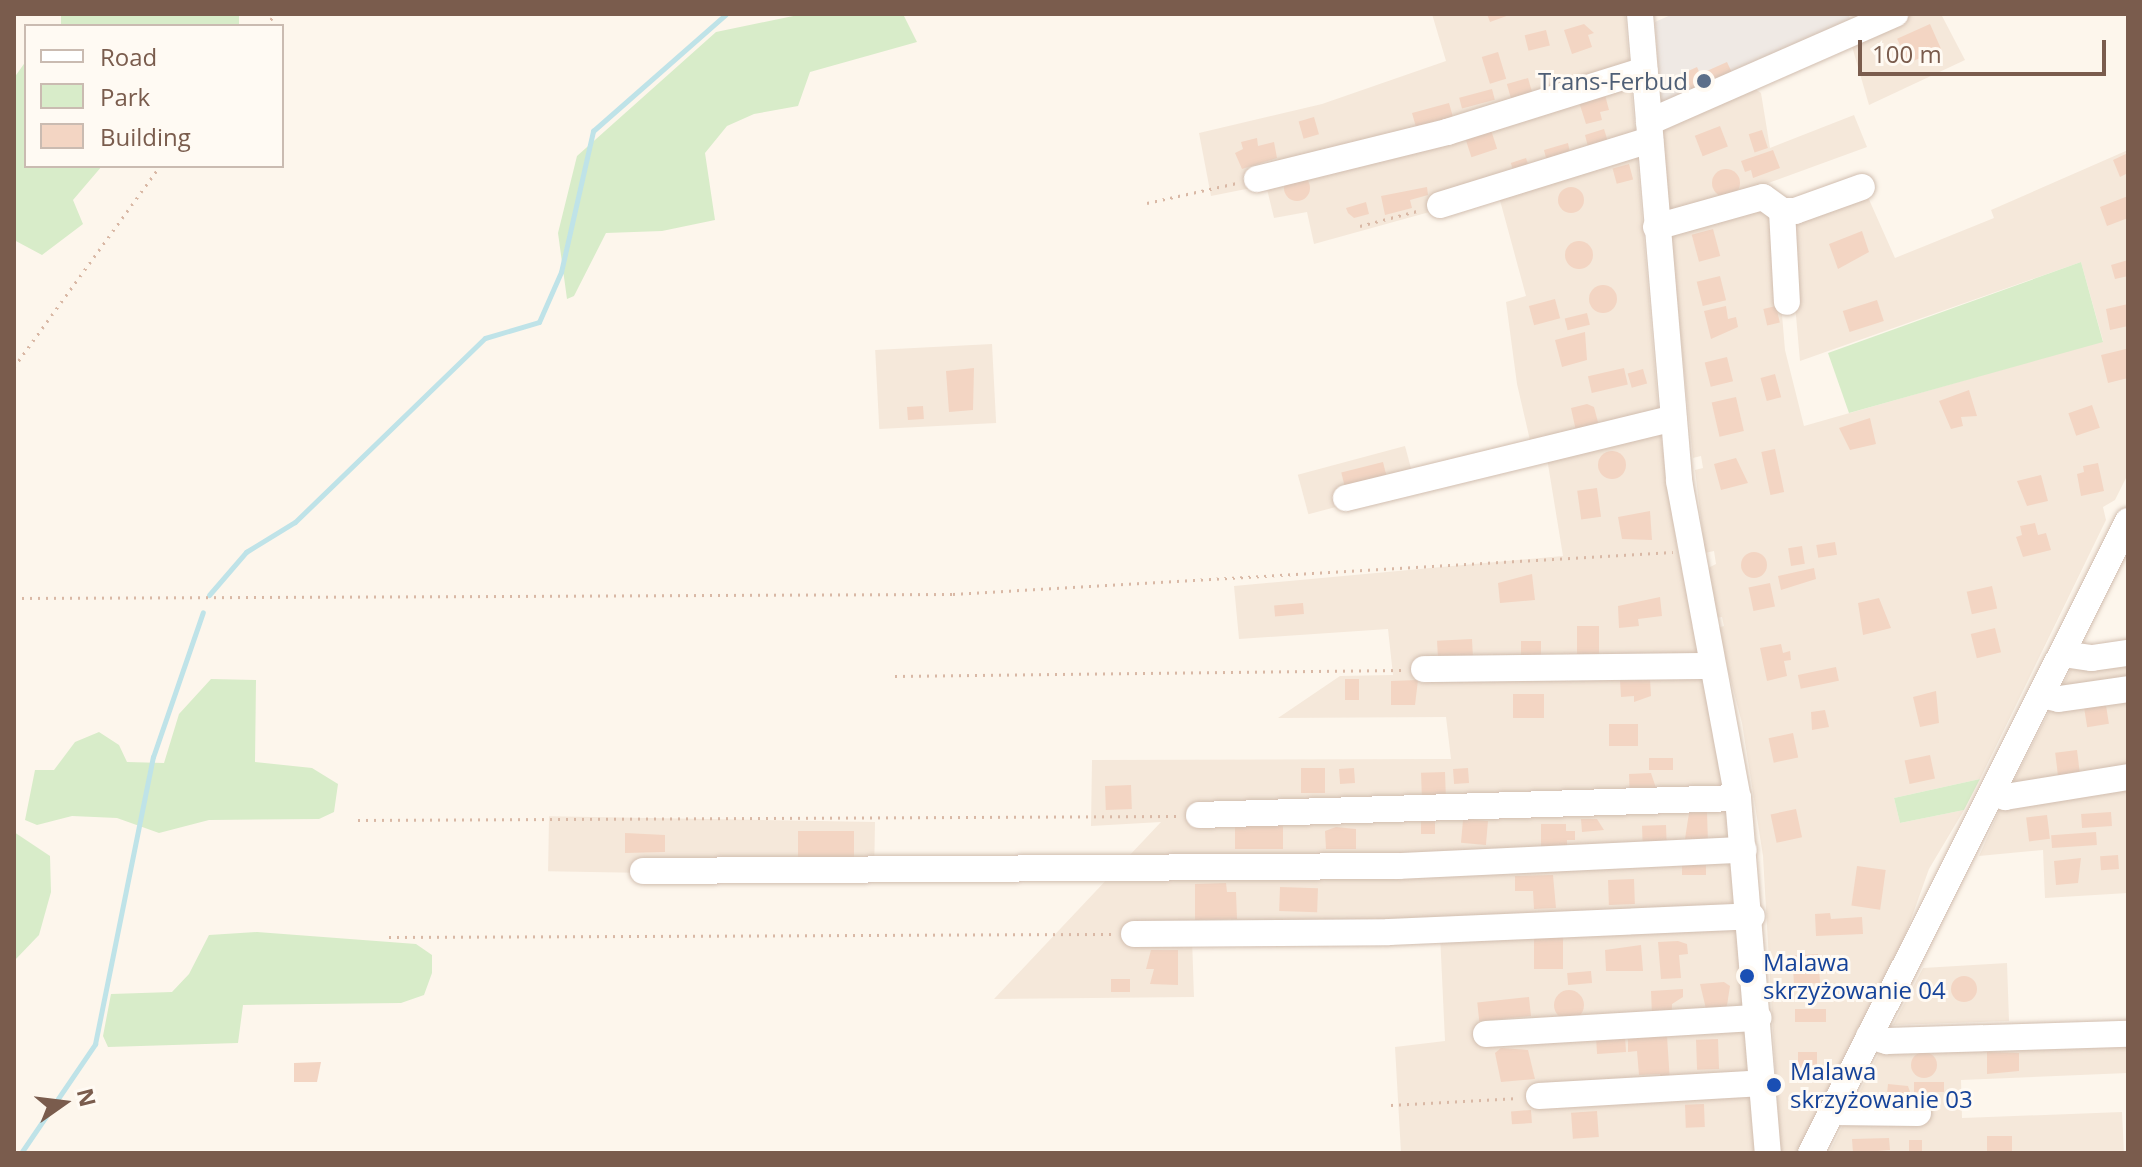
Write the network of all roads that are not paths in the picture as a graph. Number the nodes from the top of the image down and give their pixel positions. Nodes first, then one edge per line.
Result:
1 (1640, 14) edge
2 (1895, 14) edge
3 (1645, 70) junction
4 (1649, 131) junction
5 (1257, 179) road end
6 (1862, 187) dead end
7 (1440, 205) road end
8 (1782, 211) junction
9 (1656, 227) junction
10 (1787, 302) dead end
11 (1673, 418) junction
12 (1346, 498) dead end
13 (2125, 533) edge
14 (2128, 653) edge
15 (2063, 654) junction
16 (1711, 666) junction
17 (1424, 669) road end
18 (2128, 689) edge
19 (2042, 695) junction
20 (2128, 777) edge
21 (2128, 792) edge
22 (1999, 795) junction
23 (1738, 798) junction
24 (1199, 815) road end
25 (1744, 850) junction
26 (643, 871) dead end
27 (1752, 916) junction
28 (1134, 934) road end
29 (1759, 1018) junction
30 (2128, 1033) edge
31 (1486, 1034) dead end
32 (1867, 1040) junction
33 (1978, 1056) dead end
34 (1763, 1083) junction
35 (1539, 1096) road end
36 (1832, 1112) junction
37 (1918, 1113) dead end
38 (1768, 1153) edge
39 (1811, 1153) edge

1 - 3 street
2 - 4 street
3 - 4 street
3 - 5 street
4 - 7 street
4 - 9 street
6 - 8 street
8 - 9 street
8 - 10 street
9 - 11 street
11 - 12 street
11 - 16 street
13 - 15 street
14 - 15 street
15 - 19 street
16 - 17 street
16 - 23 street
18 - 19 street
19 - 22 street
20 - 22 street
21 - 22 street
22 - 32 street
23 - 24 street
23 - 25 street
25 - 26 street
25 - 27 street
27 - 28 street
27 - 29 street
29 - 31 street
29 - 34 street
30 - 32 street
32 - 33 street
32 - 36 street
34 - 35 street
34 - 38 street
36 - 37 street
36 - 39 street

